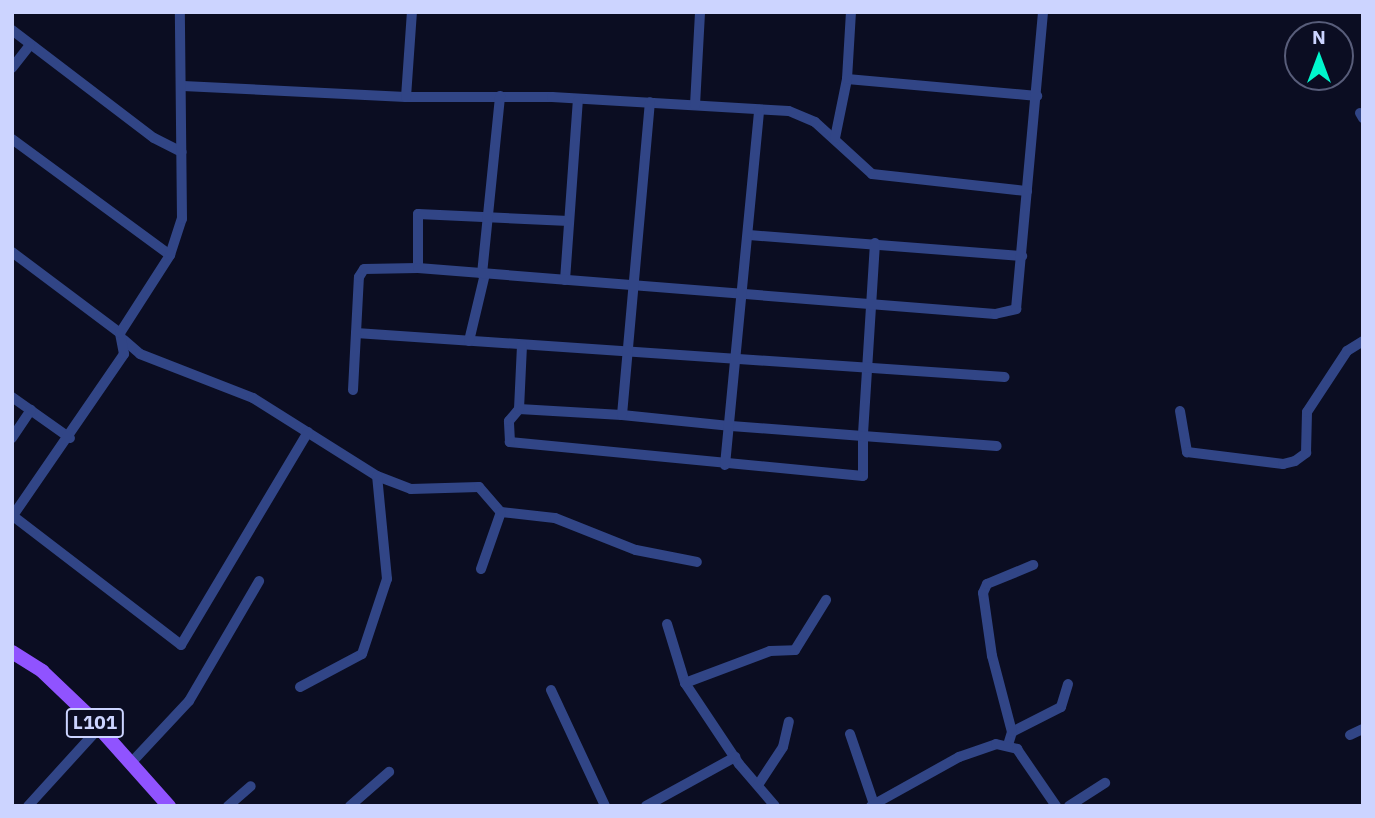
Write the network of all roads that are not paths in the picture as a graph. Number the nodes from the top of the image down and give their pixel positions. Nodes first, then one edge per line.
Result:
1 (180, 12) edge
2 (412, 12) edge
3 (700, 12) edge
4 (851, 12) edge
5 (1043, 12) edge
6 (12, 30) edge
7 (30, 45) junction
8 (12, 68) edge
9 (848, 79) junction
10 (183, 86) junction
11 (500, 96) junction
12 (1037, 96) junction
13 (406, 97) junction
14 (578, 100) junction
15 (650, 102) junction
16 (695, 105) junction
17 (759, 110) junction
18 (835, 138) junction
19 (12, 139) edge
20 (182, 152) junction
21 (1027, 191) junction
22 (487, 217) junction
23 (569, 221) junction
24 (749, 235) junction
25 (875, 243) junction
26 (12, 253) edge
27 (170, 255) junction
28 (1022, 256) junction
29 (418, 268) junction
30 (483, 274) junction
31 (565, 280) junction
32 (636, 284) junction
33 (744, 294) junction
34 (872, 303) junction
35 (356, 333) junction
36 (122, 337) junction
37 (469, 341) junction
38 (1363, 341) edge
39 (522, 345) junction
40 (628, 352) junction
41 (124, 354) junction
42 (140, 354) junction
43 (737, 360) junction
44 (868, 368) junction
45 (1005, 377) dead end
46 (353, 390) dead end
47 (12, 397) edge
48 (519, 409) junction
49 (31, 410) junction
50 (1180, 411) dead end
51 (622, 415) junction
52 (731, 426) junction
53 (308, 432) junction
54 (863, 436) junction
55 (12, 438) edge
56 (71, 438) junction
57 (997, 446) dead end
58 (725, 465) junction
59 (377, 476) junction
60 (500, 513) junction
61 (13, 517) edge
62 (697, 562) dead end
63 (1033, 565) dead end
64 (481, 569) dead end
65 (259, 581) dead end
66 (826, 600) dead end
67 (667, 624) dead end
68 (12, 652) edge
69 (685, 683) junction
70 (1068, 684) dead end
71 (300, 687) dead end
72 (551, 690) dead end
73 (789, 722) dead end
74 (99, 728) junction
75 (1363, 729) edge
76 (1012, 732) junction
77 (850, 734) dead end
78 (1350, 734) dead end
79 (1008, 745) junction
80 (735, 757) junction
81 (131, 763) junction
82 (389, 772) dead end
83 (1105, 783) dead end
84 (758, 785) junction
85 (251, 786) dead end
86 (873, 805) edge
87 (28, 806) edge
88 (169, 806) edge
89 (228, 806) edge
90 (350, 806) edge
91 (605, 806) edge
92 (646, 806) edge
93 (775, 806) edge
94 (1056, 806) edge
95 (1069, 806) edge

1 - 10 street
2 - 13 street
3 - 16 street
4 - 9 street
5 - 12 street
6 - 7 street
7 - 8 street
7 - 20 street
9 - 12 street
9 - 18 street
10 - 13 street
10 - 20 street
11 - 13 street
11 - 14 street
11 - 22 street
12 - 21 street
14 - 15 street
14 - 23 street
15 - 16 street
15 - 32 street
16 - 17 street
17 - 18 street
17 - 24 street
18 - 21 street
19 - 27 street
20 - 27 street
21 - 28 street
22 - 23 street
22 - 29 street
22 - 30 street
23 - 31 street
24 - 25 street
24 - 33 street
25 - 28 street
25 - 34 street
26 - 36 street
27 - 36 street
28 - 34 street
29 - 30 street
29 - 35 street
30 - 31 street
30 - 37 street
31 - 32 street
32 - 33 street
32 - 40 street
33 - 34 street
33 - 43 street
34 - 44 street
35 - 37 street
35 - 46 street
36 - 41 street
36 - 42 street
37 - 39 street
38 - 50 street
39 - 40 street
39 - 48 street
40 - 43 street
40 - 51 street
41 - 42 street
41 - 56 street
42 - 53 street
43 - 44 street
43 - 52 street
44 - 45 street
44 - 54 street
47 - 49 street
48 - 51 street
48 - 58 street
49 - 55 street
49 - 56 street
51 - 52 street
52 - 54 street
52 - 58 street
53 - 59 street
53 - 61 street
54 - 57 street
54 - 58 street
56 - 61 street
59 - 60 street
59 - 71 street
60 - 62 street
60 - 64 street
63 - 76 street
65 - 81 street
66 - 69 street
67 - 69 street
68 - 74 main road, L101
69 - 80 street
70 - 76 street
72 - 91 street
73 - 84 street
74 - 81 main road, L101
74 - 87 street
75 - 78 street
76 - 79 street
77 - 86 street
79 - 86 street
79 - 94 street
80 - 84 street
80 - 92 street
81 - 88 main road, L101
82 - 90 street
83 - 95 street
84 - 93 street
85 - 89 street

